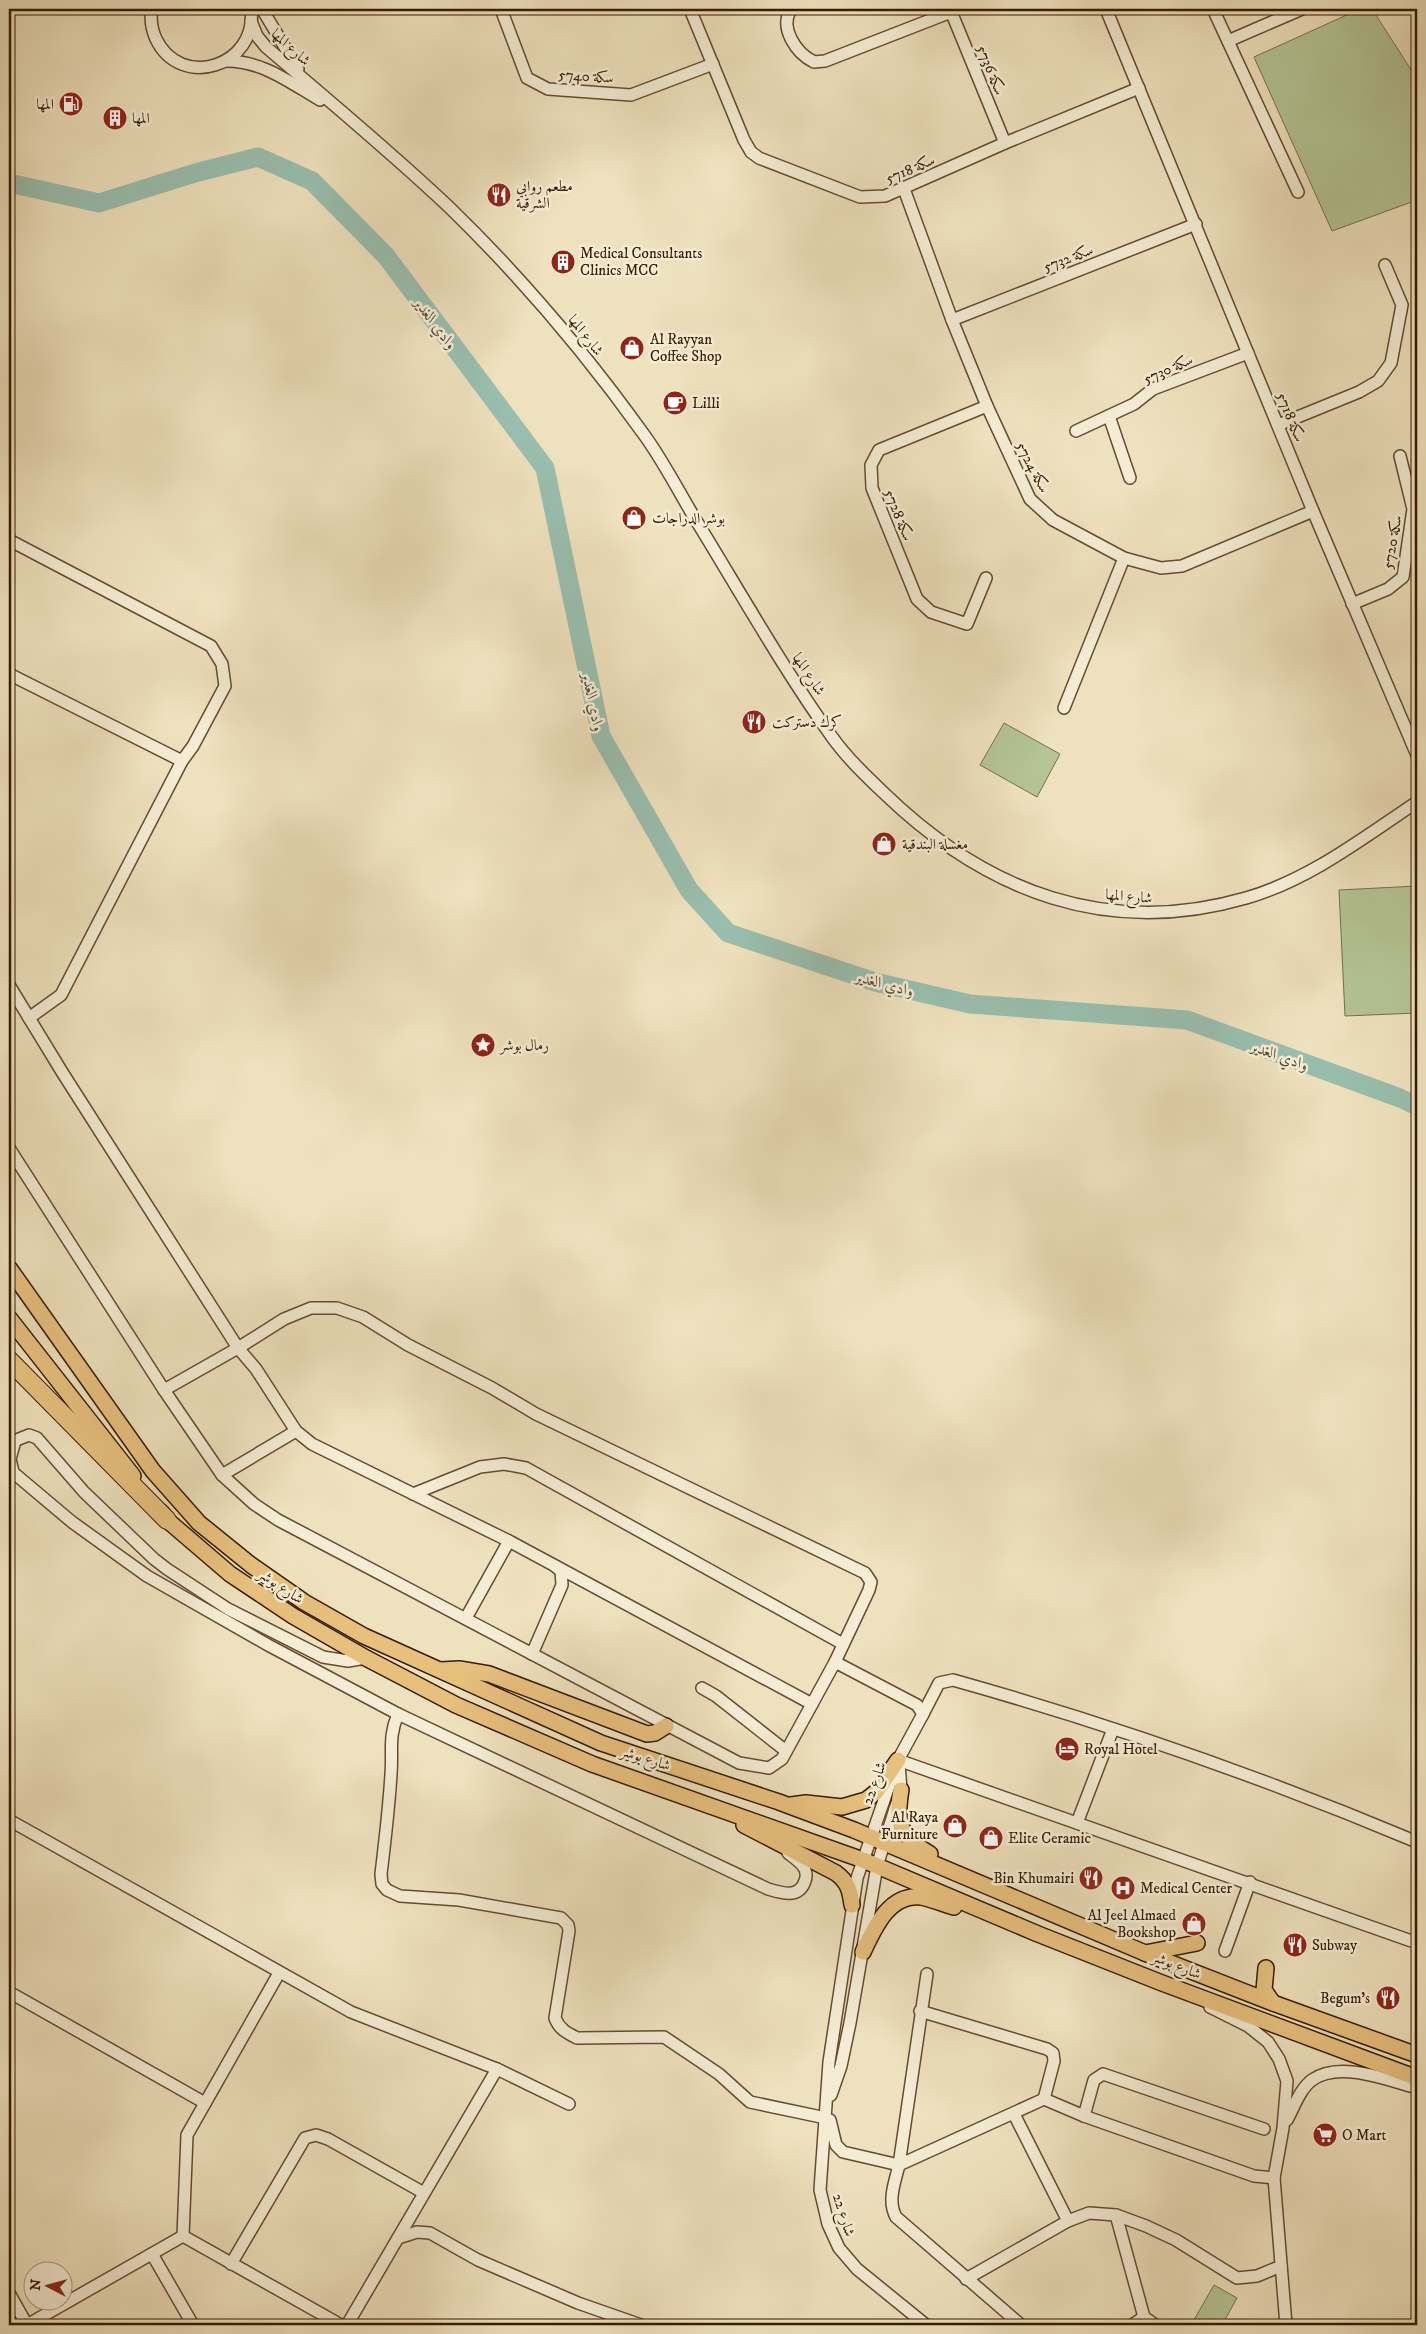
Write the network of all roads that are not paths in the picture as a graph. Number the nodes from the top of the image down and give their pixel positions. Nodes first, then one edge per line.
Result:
1 (250, 9) edge
2 (262, 9) edge
3 (501, 9) edge
4 (690, 9) edge
5 (791, 9) edge
6 (1106, 9) edge
7 (1213, 9) edge
8 (1302, 9) edge
9 (151, 10) edge
10 (951, 10) edge
11 (251, 21) junction
12 (1228, 41) junction
13 (226, 61) junction
14 (712, 64) junction
15 (305, 79) junction
16 (1139, 88) junction
17 (339, 111) junction
18 (1005, 143) junction
19 (904, 189) junction
20 (1298, 192) dead end
21 (1196, 224) junction
22 (1385, 265) dead end
23 (952, 320) junction
24 (1248, 353) junction
25 (986, 406) junction
26 (1109, 416) junction
27 (1278, 424) junction
28 (1076, 431) dead end
29 (1400, 456) dead end
30 (1130, 478) dead end
31 (1312, 511) junction
32 (9, 540) edge
33 (1124, 558) junction
34 (986, 578) dead end
35 (1352, 604) junction
36 (9, 674) edge
37 (1064, 708) dead end
38 (1417, 756) edge
39 (182, 761) junction
40 (1417, 802) edge
41 (9, 984) edge
42 (29, 1018) junction
43 (9, 1148) edge
44 (9, 1268) edge
45 (9, 1318) edge
46 (238, 1348) junction
47 (9, 1360) edge
48 (164, 1390) junction
49 (296, 1431) junction
50 (12, 1442) edge
51 (11, 1470) edge
52 (222, 1475) junction
53 (413, 1494) junction
54 (167, 1520) junction
55 (509, 1541) junction
56 (551, 1564) junction
57 (466, 1618) junction
58 (842, 1644) junction
59 (532, 1654) junction
60 (366, 1658) junction
61 (835, 1662) junction
62 (437, 1670) junction
63 (702, 1688) dead end
64 (812, 1704) junction
65 (398, 1714) junction
66 (922, 1714) junction
67 (666, 1726) junction
68 (1113, 1729) junction
69 (786, 1751) junction
70 (898, 1760) junction
71 (901, 1790) junction
72 (691, 1798) junction
73 (779, 1802) junction
74 (9, 1820) edge
75 (1078, 1824) junction
76 (871, 1837) junction
77 (775, 1842) junction
78 (1417, 1842) edge
79 (885, 1844) junction
80 (863, 1860) junction
81 (878, 1866) junction
82 (963, 1877) junction
83 (1250, 1882) junction
84 (852, 1905) junction
85 (1038, 1934) junction
86 (1197, 1943) dead end
87 (1417, 1943) edge
88 (863, 1952) junction
89 (1225, 1952) dead end
90 (1145, 1953) junction
91 (1266, 1968) dead end
92 (279, 1973) junction
93 (927, 1974) dead end
94 (1162, 1984) junction
95 (9, 1992) edge
96 (1273, 2003) junction
97 (920, 2011) junction
98 (1417, 2055) edge
99 (497, 2069) junction
100 (1417, 2078) edge
101 (1417, 2088) edge
102 (1044, 2099) junction
103 (205, 2103) junction
104 (569, 2104) dead end
105 (828, 2105) junction
106 (1014, 2114) junction
107 (1084, 2116) junction
108 (826, 2118) junction
109 (1283, 2128) junction
110 (1264, 2129) dead end
111 (899, 2164) junction
112 (1274, 2178) junction
113 (424, 2193) junction
114 (1116, 2215) junction
115 (1068, 2221) junction
116 (183, 2236) junction
117 (398, 2238) junction
118 (152, 2254) junction
119 (231, 2264) junction
120 (1281, 2266) junction
121 (966, 2279) junction
122 (9, 2293) edge
123 (1144, 2317) junction
124 (27, 2325) edge
125 (193, 2325) edge
126 (341, 2325) edge
127 (347, 2325) edge
128 (641, 2325) edge
129 (926, 2325) edge
130 (1021, 2325) edge
131 (1132, 2325) edge
132 (1155, 2325) edge
133 (1286, 2325) edge

1 - 11 street
2 - 15 street
3 - 14 street, سكة 5740
4 - 14 street, سكة 5718
5 - 10 street
6 - 16 street, سكة 5718
7 - 12 street
8 - 12 street
9 - 13 street
10 - 18 street, سكة 5736
11 - 13 street
11 - 15 street, شارع المها
12 - 20 street
13 - 17 street, شارع المها
14 - 19 street, سكة 5718
15 - 17 street, شارع المها
16 - 18 street, سكة 5718
16 - 21 street, سكة 5718
17 - 40 street, شارع المها
18 - 19 street, سكة 5718
19 - 23 street, سكة 5724
21 - 23 street, سكة 5732
21 - 24 street, سكة 5718
22 - 27 street
23 - 25 street, سكة 5724
24 - 26 street, سكة 5730
24 - 27 street, سكة 5718
25 - 33 street, سكة 5724
25 - 34 street, سكة 5728
26 - 28 street, سكة 5730
26 - 30 street
27 - 31 street, سكة 5718
29 - 35 street, سكة 5720
31 - 33 street, سكة 5724
31 - 35 street, سكة 5718
32 - 39 street
33 - 37 street
35 - 38 street, سكة 5718
36 - 39 street
39 - 42 street
41 - 42 street
42 - 46 street
43 - 48 street
44 - 62 main road, شارع بوشر
45 - 54 main road, شارع بوشر
46 - 48 street
46 - 49 street
46 - 58 street
47 - 54 highway
48 - 52 street
49 - 52 street
49 - 53 street
50 - 51 street
50 - 60 street
51 - 65 street
52 - 57 street
53 - 55 street
53 - 58 street
54 - 60 main road, شارع بوشر
55 - 56 street
55 - 57 street
56 - 59 street
56 - 64 street
57 - 59 street
58 - 61 street
59 - 67 street
60 - 72 main road, شارع بوشر
61 - 64 street
61 - 66 street
62 - 67 main road
62 - 73 main road, شارع بوشر
63 - 69 street
64 - 69 street
65 - 77 street
65 - 108 street
66 - 68 street
66 - 70 street
67 - 69 street
68 - 75 street
68 - 78 street
70 - 71 street, شارع 22
70 - 73 main road
70 - 75 street
70 - 76 street, شارع 22
71 - 79 street, شارع 22
71 - 82 main road
72 - 77 main road
72 - 80 main road, شارع بوشر
73 - 76 main road, شارع بوشر
74 - 92 street
75 - 83 street
76 - 79 main road, شارع بوشر
76 - 80 street, شارع 22
77 - 84 main road
79 - 81 street, شارع 22
79 - 82 main road, شارع بوشر
80 - 81 main road, شارع بوشر
80 - 84 street, شارع 22
81 - 85 main road, شارع بوشر
81 - 88 street, شارع 22
82 - 90 main road, شارع بوشر
83 - 87 street
83 - 89 street
84 - 105 street, شارع 22
85 - 88 main road
85 - 94 main road, شارع بوشر
86 - 90 main road
88 - 105 street, شارع 22
90 - 96 main road, شارع بوشر
91 - 96 main road
92 - 99 street
92 - 103 street
93 - 97 street
94 - 100 main road, شارع بوشر
94 - 109 street
95 - 103 street
96 - 98 main road, شارع بوشر
97 - 102 street
97 - 111 street
99 - 104 street
99 - 113 street
101 - 109 street
102 - 106 street
102 - 107 street
103 - 116 street
105 - 108 street, شارع 22
105 - 111 street
106 - 111 street
106 - 115 street
107 - 110 street
107 - 112 street
108 - 129 street, شارع 22
109 - 112 street
111 - 121 street
112 - 120 street
113 - 117 street
113 - 119 street
114 - 115 street
114 - 120 street
114 - 123 street
115 - 121 street
116 - 118 street
116 - 119 street
117 - 127 street
117 - 128 street
118 - 124 street
118 - 125 street
119 - 126 street
120 - 133 street
121 - 130 street
122 - 124 street
123 - 131 street
123 - 132 street

